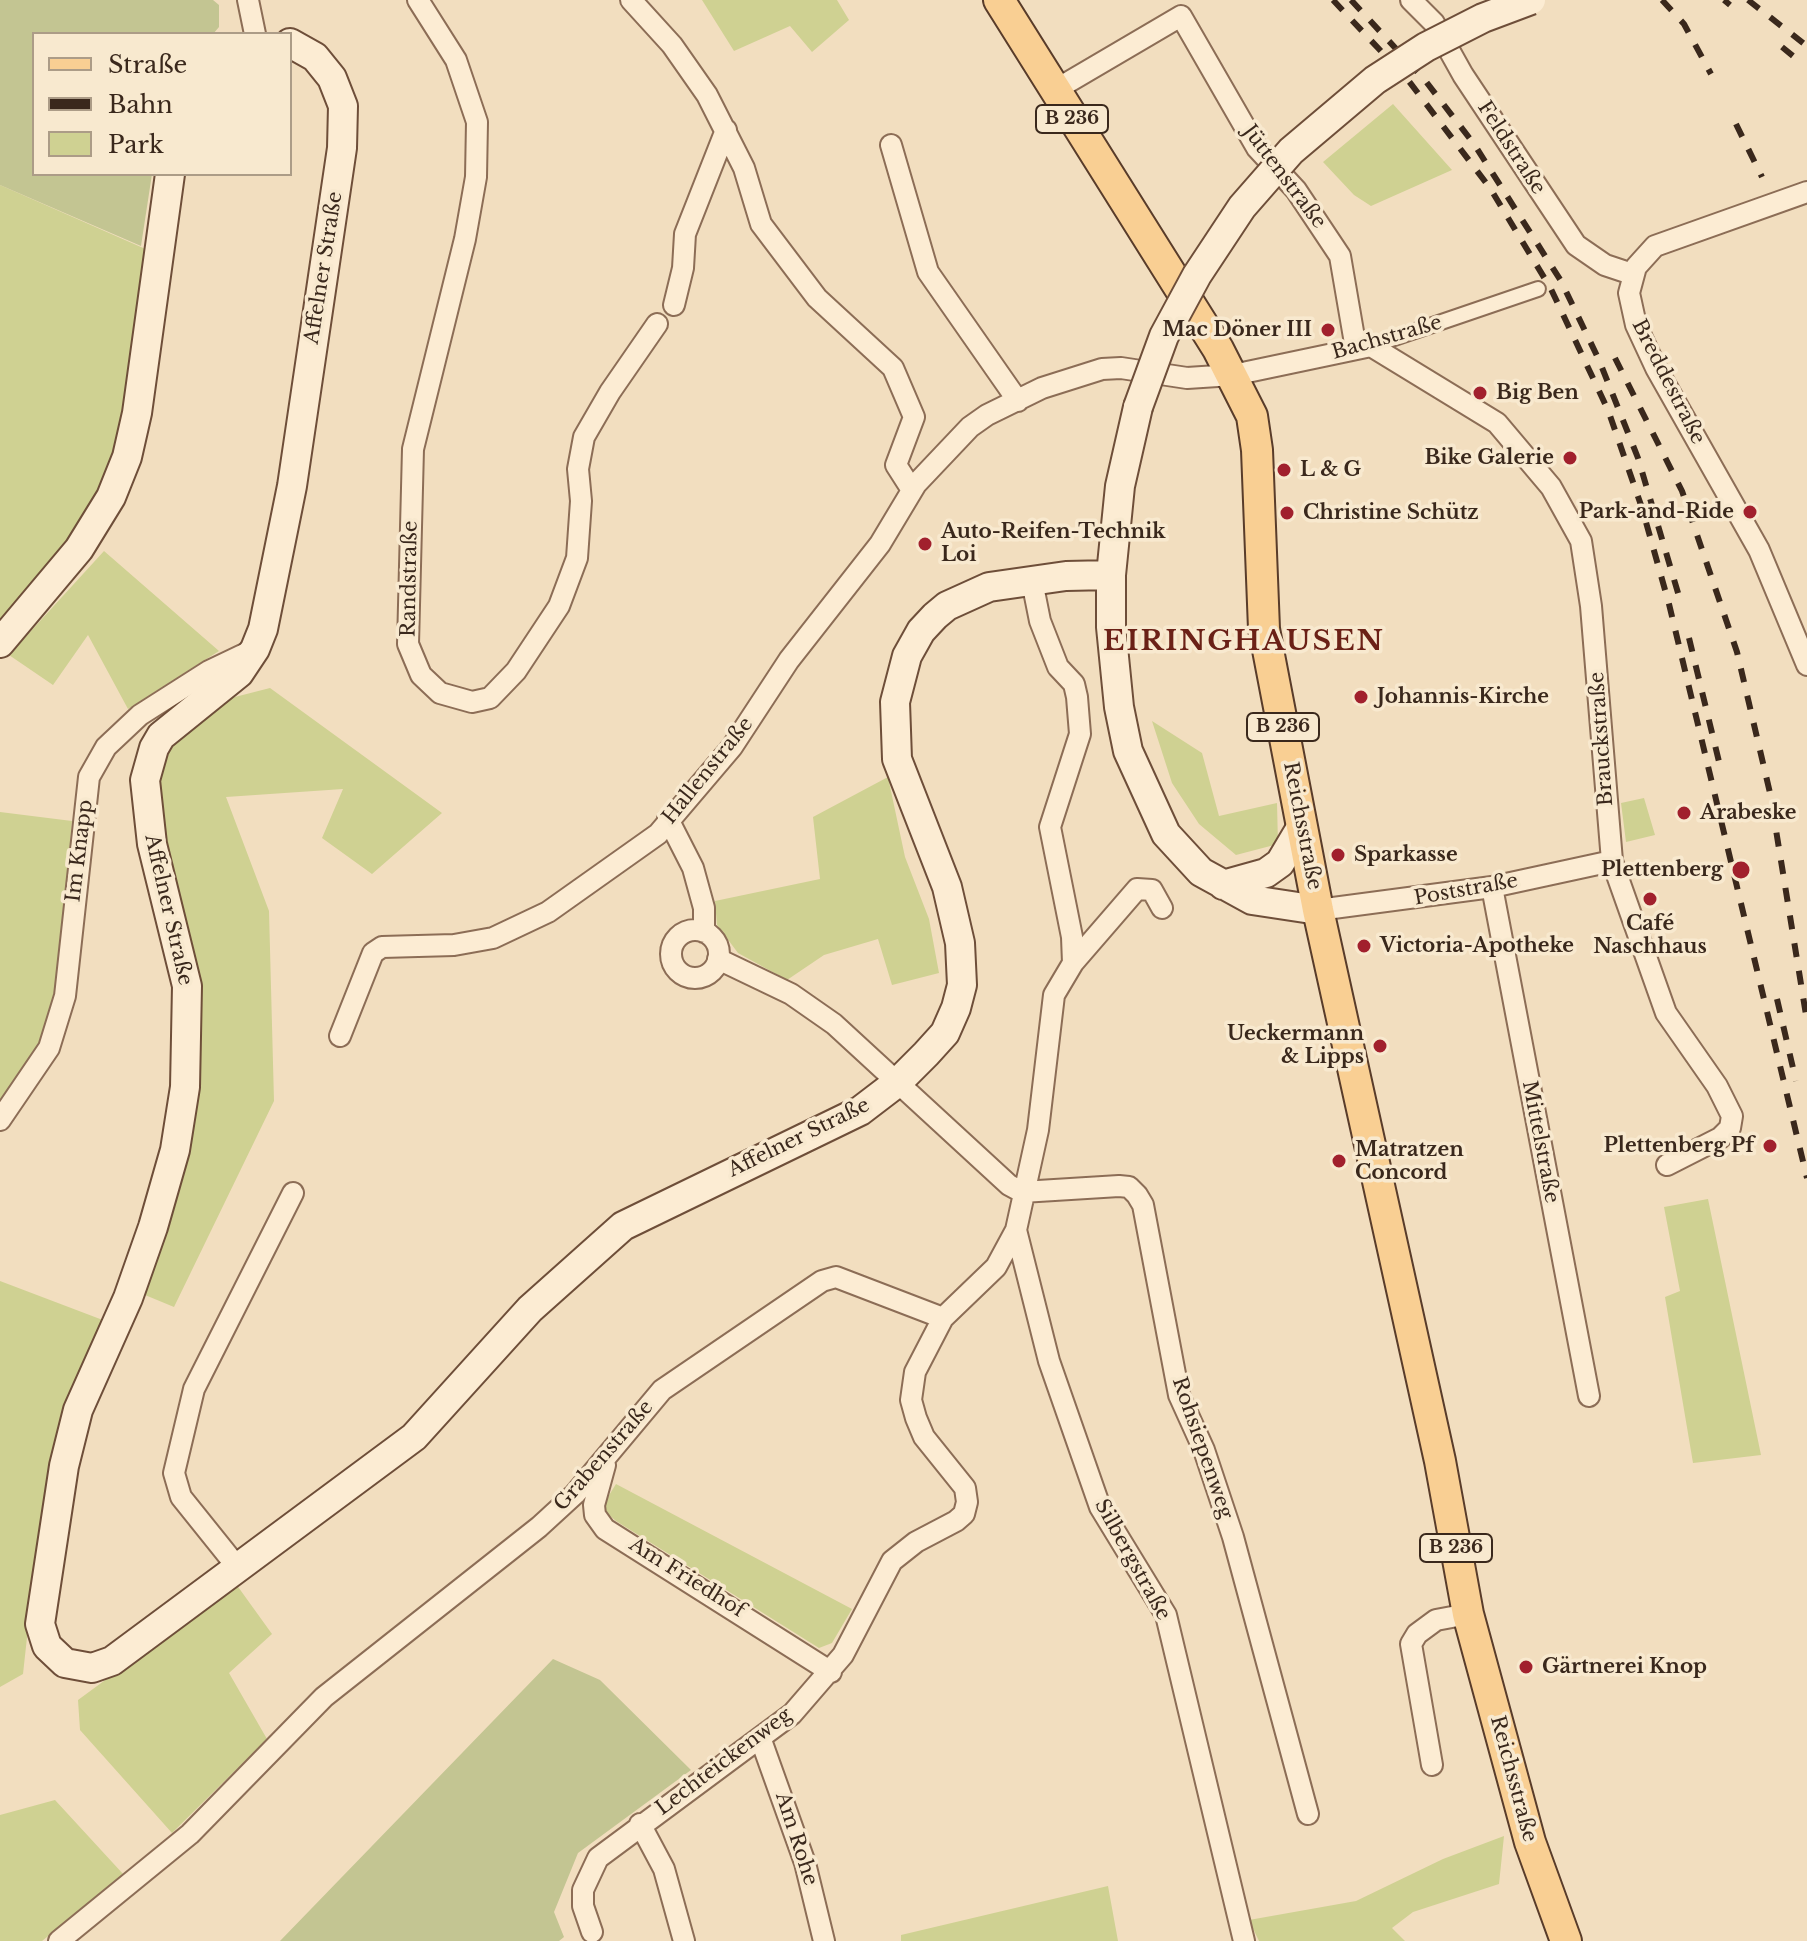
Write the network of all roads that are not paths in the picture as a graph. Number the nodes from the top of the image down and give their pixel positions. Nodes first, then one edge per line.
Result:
1 (248, 0) edge
2 (418, 0) edge
3 (631, 0) edge
4 (999, 0) edge
5 (1411, 0) edge
6 (1531, 0) edge
7 (255, 32) edge
8 (292, 44) edge
9 (1055, 90) junction
10 (726, 130) junction
11 (891, 145) dead end
12 (170, 176) edge
13 (1807, 192) edge
14 (1632, 274) junction
15 (1538, 289) dead end
16 (674, 305) dead end
17 (657, 324) dead end
18 (1363, 348) junction
19 (1233, 375) junction
20 (1018, 401) junction
21 (912, 490) junction
22 (1111, 575) junction
23 (1032, 581) junction
24 (0, 643) edge
25 (255, 649) junction
26 (1807, 665) edge
27 (668, 819) junction
28 (1302, 826) junction
29 (1612, 861) junction
30 (1223, 885) junction
31 (1492, 887) junction
32 (1162, 908) dead end
33 (1318, 910) junction
34 (704, 932) junction
35 (718, 959) junction
36 (1073, 963) junction
37 (340, 1036) dead end
38 (898, 1082) junction
39 (0, 1120) edge
40 (1667, 1165) dead end
41 (1022, 1192) junction
42 (293, 1193) dead end
43 (1016, 1230) junction
44 (943, 1318) junction
45 (1589, 1396) dead end
46 (607, 1458) junction
47 (238, 1568) junction
48 (1468, 1614) junction
49 (831, 1672) junction
50 (761, 1740) junction
51 (1432, 1765) dead end
52 (1308, 1814) dead end
53 (640, 1824) junction
54 (592, 1932) dead end
55 (59, 1941) edge
56 (684, 1941) edge
57 (824, 1941) edge
58 (1244, 1941) edge
59 (1566, 1941) edge

1 - 7 street
2 - 17 street, Randstraße
3 - 10 street
4 - 9 main road, Reichsstraße / B 236
5 - 14 street, Feldstraße
6 - 22 main road, bridge
8 - 25 main road, Affelner Straße
9 - 18 street, Jüttenstraße
9 - 19 main road, Reichsstraße / B 236
10 - 16 street
10 - 21 street
11 - 20 street
12 - 24 main road
13 - 14 street
14 - 26 street, Breddestraße
15 - 18 street, Bachstraße
18 - 19 street, Bachstraße
18 - 29 street, Brauckstraße
19 - 20 street, Hallenstraße
19 - 28 main road, Reichsstraße / B 236
20 - 21 street, Hallenstraße
21 - 27 street, Hallenstraße
22 - 23 main road, Affelner Straße
22 - 30 main road
23 - 36 street
23 - 38 main road, Affelner Straße
25 - 39 street, Im Knapp
25 - 47 main road, Affelner Straße
27 - 34 street
27 - 37 street, Hallenstraße
28 - 30 main road
28 - 33 main road, Reichsstraße / B 236
29 - 31 street, Poststraße
29 - 40 street, Brauckstraße
30 - 33 main road
31 - 33 street, Poststraße
31 - 45 street, Mittelstraße
32 - 36 street
33 - 48 main road, Reichsstraße / B 236
34 - 35 street
34 - 35 street
35 - 38 street
36 - 41 street
38 - 41 street
38 - 47 main road, Affelner Straße
41 - 43 street
41 - 52 street, Rohsiepenweg
42 - 47 street
43 - 44 street
43 - 58 street, Silbergstraße
44 - 46 street, Grabenstraße
44 - 49 street, Lechteickenweg
46 - 49 street, Am Friedhof
46 - 55 street, Grabenstraße
48 - 51 street
48 - 59 main road, Reichsstraße / B 236
49 - 50 street, Lechteickenweg
50 - 53 street, Lechteickenweg
50 - 57 street, Am Rohe
53 - 54 street, Lechteickenweg
53 - 56 street

